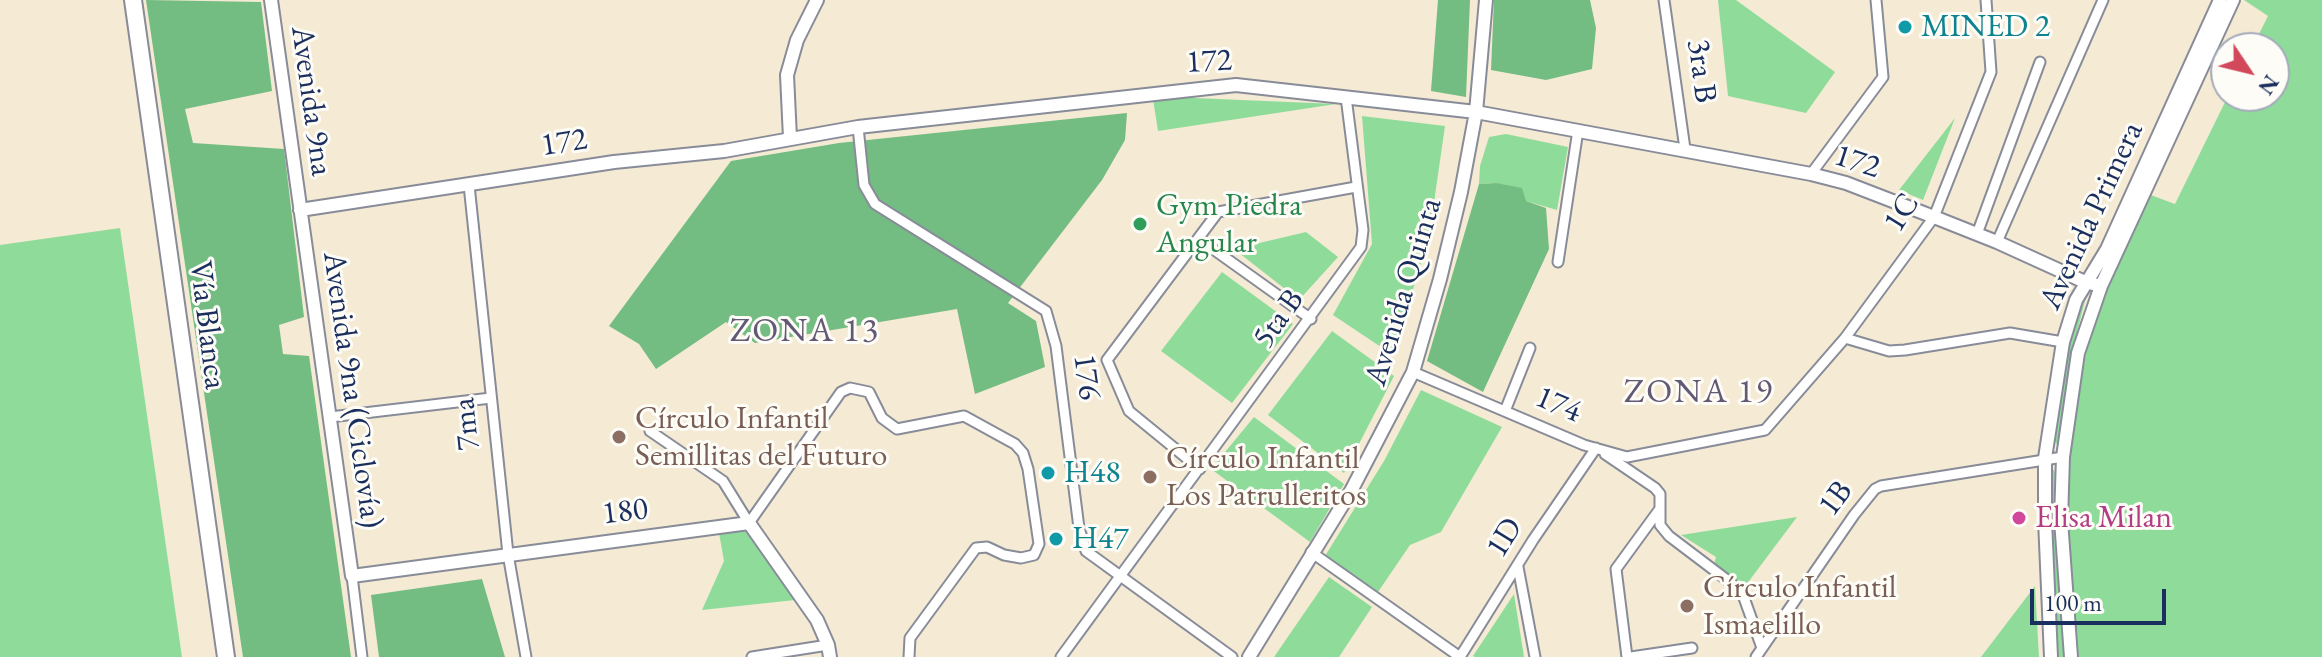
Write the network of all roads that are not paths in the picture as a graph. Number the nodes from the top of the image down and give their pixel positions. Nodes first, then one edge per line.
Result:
1 (133, 0) edge
2 (271, 0) edge
3 (817, 0) edge
4 (1486, 0) edge
5 (1665, 0) edge
6 (1876, 0) edge
7 (1986, 0) edge
8 (2103, 0) edge
9 (2220, 0) edge
10 (2233, 0) edge
11 (2040, 62) dead end
12 (1346, 97) junction
13 (1476, 112) junction
14 (858, 127) junction
15 (1578, 130) junction
16 (790, 138) junction
17 (1685, 149) junction
18 (1811, 174) junction
19 (469, 185) junction
20 (1356, 187) junction
21 (300, 210) junction
22 (1934, 217) junction
23 (1977, 234) junction
24 (1199, 239) junction
25 (1997, 242) junction
26 (1558, 262) dead end
27 (2085, 282) junction
28 (2101, 286) junction
29 (1311, 319) junction
30 (1845, 338) junction
31 (2063, 342) junction
32 (1530, 348) dead end
33 (1413, 372) junction
34 (491, 398) junction
35 (1505, 411) junction
36 (330, 417) junction
37 (1777, 417) joint
38 (650, 431) dead end
39 (1596, 448) junction
40 (2063, 457) junction
41 (2045, 458) junction
42 (1200, 469) junction
43 (1659, 510) junction
44 (749, 523) junction
45 (1311, 552) junction
46 (508, 554) junction
47 (1518, 567) junction
48 (1122, 575) junction
49 (352, 576) junction
50 (1692, 648) dead end
51 (1762, 648) junction
52 (829, 651) edge
53 (226, 657) edge
54 (362, 657) edge
55 (526, 657) edge
56 (752, 657) edge
57 (909, 657) edge
58 (1061, 657) edge
59 (1232, 657) edge
60 (1249, 657) edge
61 (1460, 657) edge
62 (1535, 657) edge
63 (1629, 657) edge
64 (1756, 657) edge
65 (2051, 657) edge
66 (2071, 657) edge

1 - 53 highway, Vía Blanca
2 - 21 street, Avenida 9na
3 - 16 street
4 - 13 street, Avenida Quinta
5 - 17 street, 3ra B
6 - 18 street
7 - 22 street, 1C
8 - 25 street
9 - 27 street, Avenida Primera
10 - 28 street, Avenida Primera
11 - 23 street
12 - 13 street, 172
12 - 14 street, 172
12 - 20 street, 5ta B
13 - 15 street, 172
13 - 33 street, Avenida Quinta
14 - 16 street, 172
14 - 48 street, 176
15 - 17 street, 172
15 - 26 street
16 - 19 street, 172
17 - 18 street, 172
18 - 22 street, 172
19 - 21 street, 172
19 - 34 street, 7ma
20 - 24 street
20 - 29 street, 5ta B
21 - 36 street, Avenida 9na (Ciclovía)
22 - 23 street, 172
22 - 30 street, 1C
23 - 25 street, 172
24 - 29 street
24 - 42 street
25 - 27 street, 172
27 - 28 street, 172
27 - 31 street, Avenida Primera
28 - 40 street, Avenida Primera
29 - 42 street, 5ta B
30 - 31 street
30 - 37 street, 1C
31 - 41 street, Avenida Primera
32 - 35 street
33 - 35 street, 174
33 - 45 street, Avenida Quinta
34 - 36 street
34 - 46 street, 7ma
35 - 39 street, 174
36 - 49 street, Avenida 9na (Ciclovía)
37 - 39 street, 174
38 - 44 street
39 - 43 street
39 - 47 street, 1D
40 - 41 street, 1B
40 - 66 street, Avenida Primera
41 - 51 street, 1B
41 - 65 street, Avenida Primera
42 - 48 street, 5ta B
43 - 51 street
43 - 63 street
44 - 46 street, 180
44 - 52 street
44 - 57 street
45 - 60 street, Avenida Quinta
45 - 61 street
46 - 49 street, 180
46 - 55 street, 7ma
47 - 61 street, 1D
47 - 62 street
48 - 58 street, 5ta B
48 - 59 street, 176
49 - 54 street
50 - 63 street
51 - 64 street, 1B
52 - 56 street

